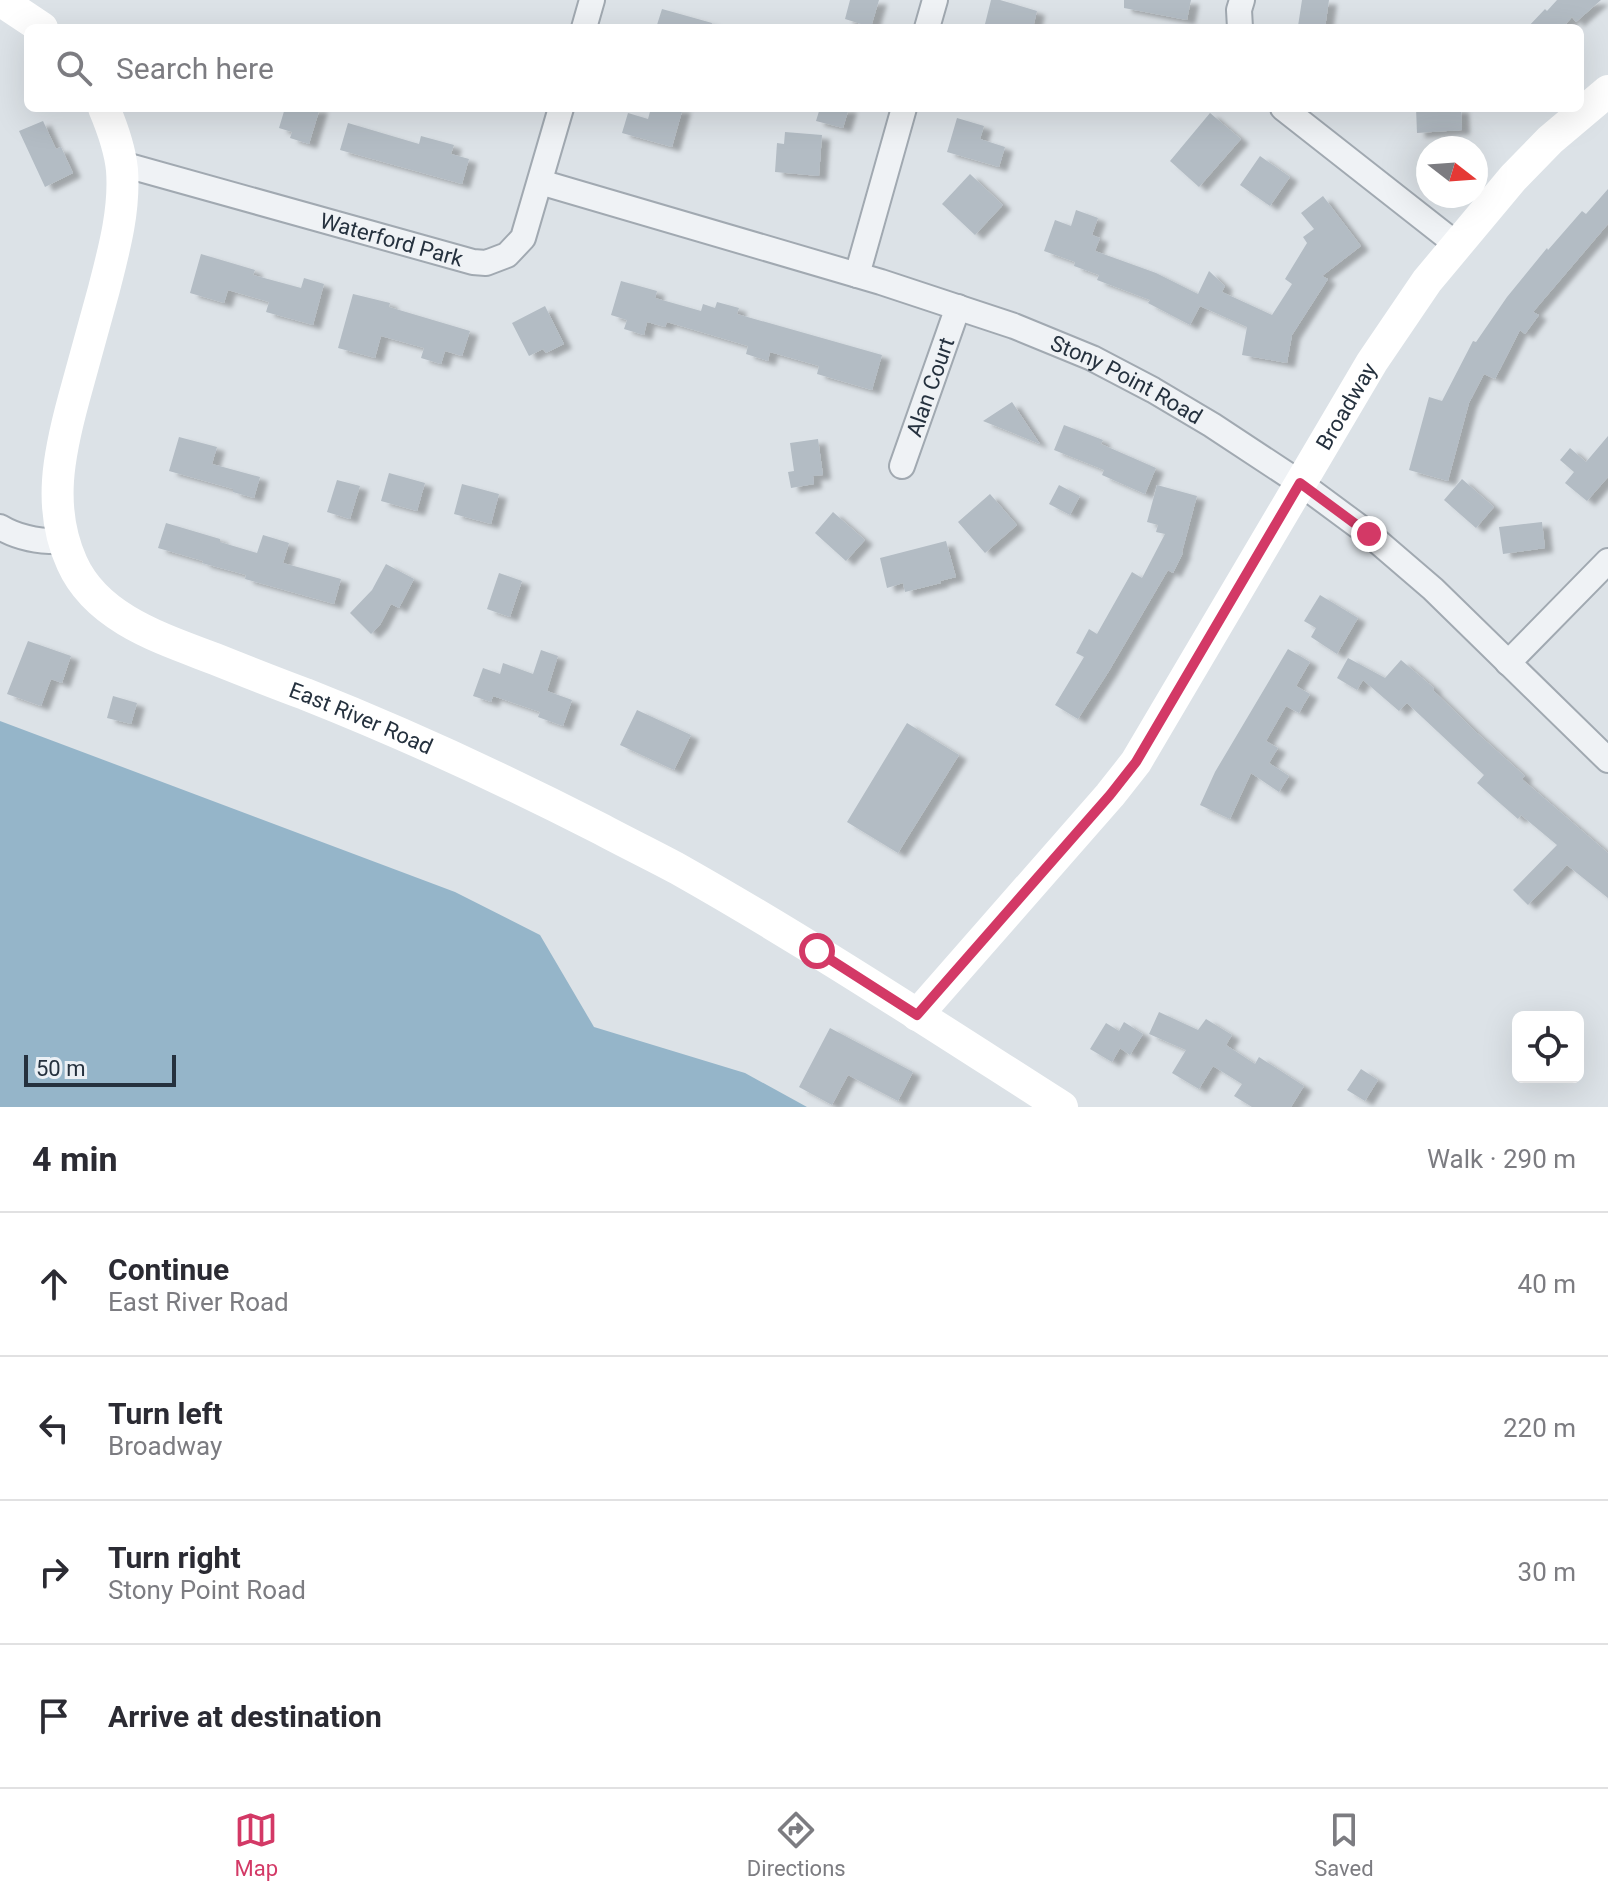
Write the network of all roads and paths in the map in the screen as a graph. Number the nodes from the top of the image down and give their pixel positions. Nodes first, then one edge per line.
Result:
1 (0, 0) edge
2 (592, 0) edge
3 (935, 0) edge
4 (1242, 0) edge
5 (36, 24) edge
6 (585, 24) edge
7 (928, 24) edge
8 (1240, 24) edge
9 (1608, 91) edge
10 (1584, 111) edge
11 (105, 112) edge
12 (560, 112) edge
13 (903, 112) edge
14 (1288, 112) edge
15 (1583, 112) edge
16 (122, 164) junction
17 (540, 182) junction
18 (1456, 244) junction
19 (857, 275) junction
20 (958, 307) junction
21 (902, 466) dead end
22 (1300, 483) junction
23 (0, 527) edge
24 (64, 541) junction
25 (1608, 561) edge
26 (1508, 663) junction
27 (1608, 760) edge
28 (917, 1015) junction
29 (1062, 1107) edge

1 - 5 main road
2 - 6 street
3 - 7 street
4 - 8 street
9 - 10 main road, Broadway
11 - 16 main road, East River Road
12 - 17 street, Waterford Park
13 - 19 street
14 - 18 street
15 - 18 main road, Broadway
16 - 17 street, Waterford Park
16 - 24 main road, East River Road
17 - 19 street, Stony Point Road
18 - 22 main road, Broadway
19 - 20 street, Stony Point Road
20 - 21 street, Alan Court
20 - 22 street, Stony Point Road
22 - 26 street, Stony Point Road
22 - 28 main road, Broadway
23 - 24 street
24 - 28 main road, East River Road
25 - 26 street
26 - 27 street, Stony Point Road
28 - 29 main road, East River Road

